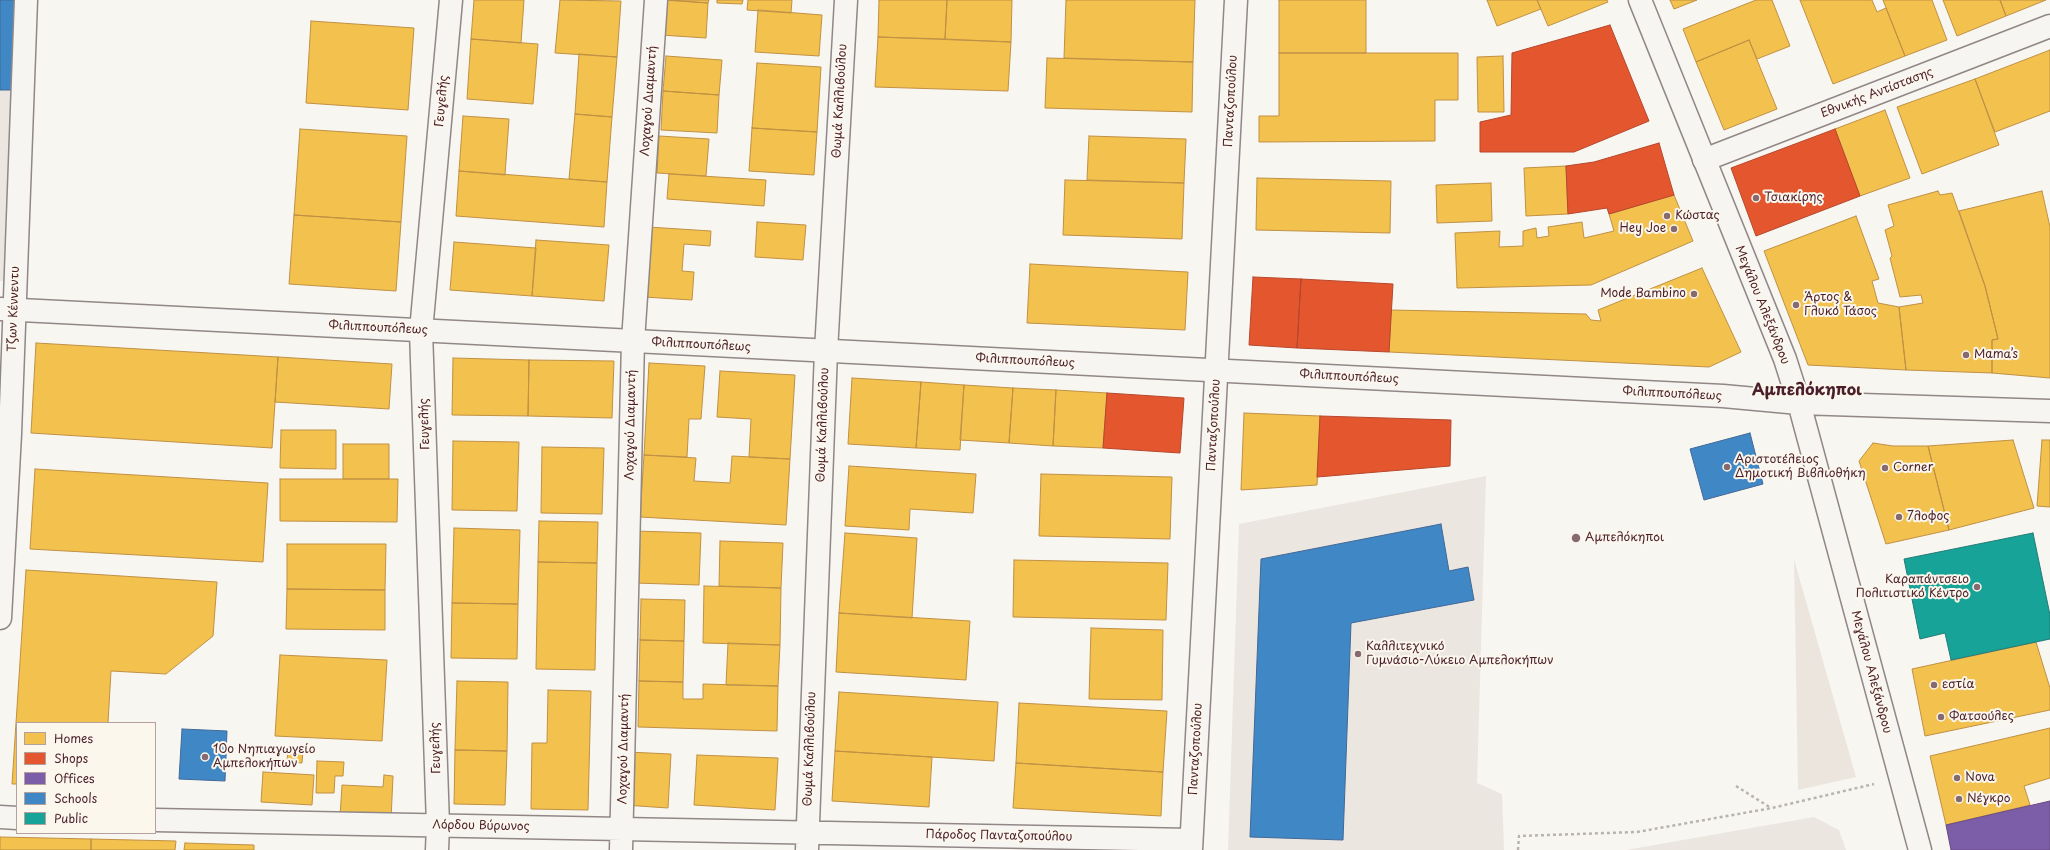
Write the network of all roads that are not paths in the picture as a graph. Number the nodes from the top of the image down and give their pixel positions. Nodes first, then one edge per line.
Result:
1 (26, 0) edge
2 (451, 0) edge
3 (656, 0) edge
4 (846, 0) edge
5 (1236, 0) edge
6 (1640, 0) edge
7 (2050, 26) edge
8 (1704, 160) junction
9 (7, 310) edge
10 (421, 330) junction
11 (633, 341) junction
12 (826, 351) junction
13 (1217, 370) junction
14 (1799, 403) junction
15 (2050, 411) edge
16 (0, 618) edge
17 (0, 817) edge
18 (16, 818) edge
19 (156, 820) edge
20 (438, 825) junction
21 (622, 829) junction
22 (807, 841) edge
23 (1191, 845) edge
24 (437, 850) edge
25 (621, 850) edge
26 (1920, 850) edge

1 - 9 street, Τζων Κέννεντυ
2 - 10 street, Γευγελής
3 - 11 street, Λοχαγού Διαμαντή
4 - 12 street, Θωμά Καλλιβούλου
5 - 13 street, Πανταζοπούλου
6 - 8 street, Μεγάλου Αλεξάνδρου
7 - 8 street, Εθνικής Αντίστασης
8 - 14 street, Μεγάλου Αλεξάνδρου
9 - 10 street, Φιλιππουπόλεως
9 - 16 street, Τζων Κέννεντυ
10 - 11 street, Φιλιππουπόλεως
10 - 20 street, Γευγελής
11 - 12 street, Φιλιππουπόλεως
11 - 21 street, Λοχαγού Διαμαντή
12 - 13 street, Φιλιππουπόλεως
12 - 22 street, Θωμά Καλλιβούλου
13 - 14 street, Φιλιππουπόλεως
13 - 23 street, Πανταζοπούλου
14 - 15 street, Φιλιππουπόλεως
14 - 26 street, Μεγάλου Αλεξάνδρου
17 - 18 street
19 - 20 street, Λόρδου Βύρωνος
20 - 21 street, Λόρδου Βύρωνος
20 - 24 street, Γευγελής
21 - 22 street, Λόρδου Βύρωνος
21 - 25 street, Λοχαγού Διαμαντή
22 - 23 street, Πάροδος Πανταζοπούλου

